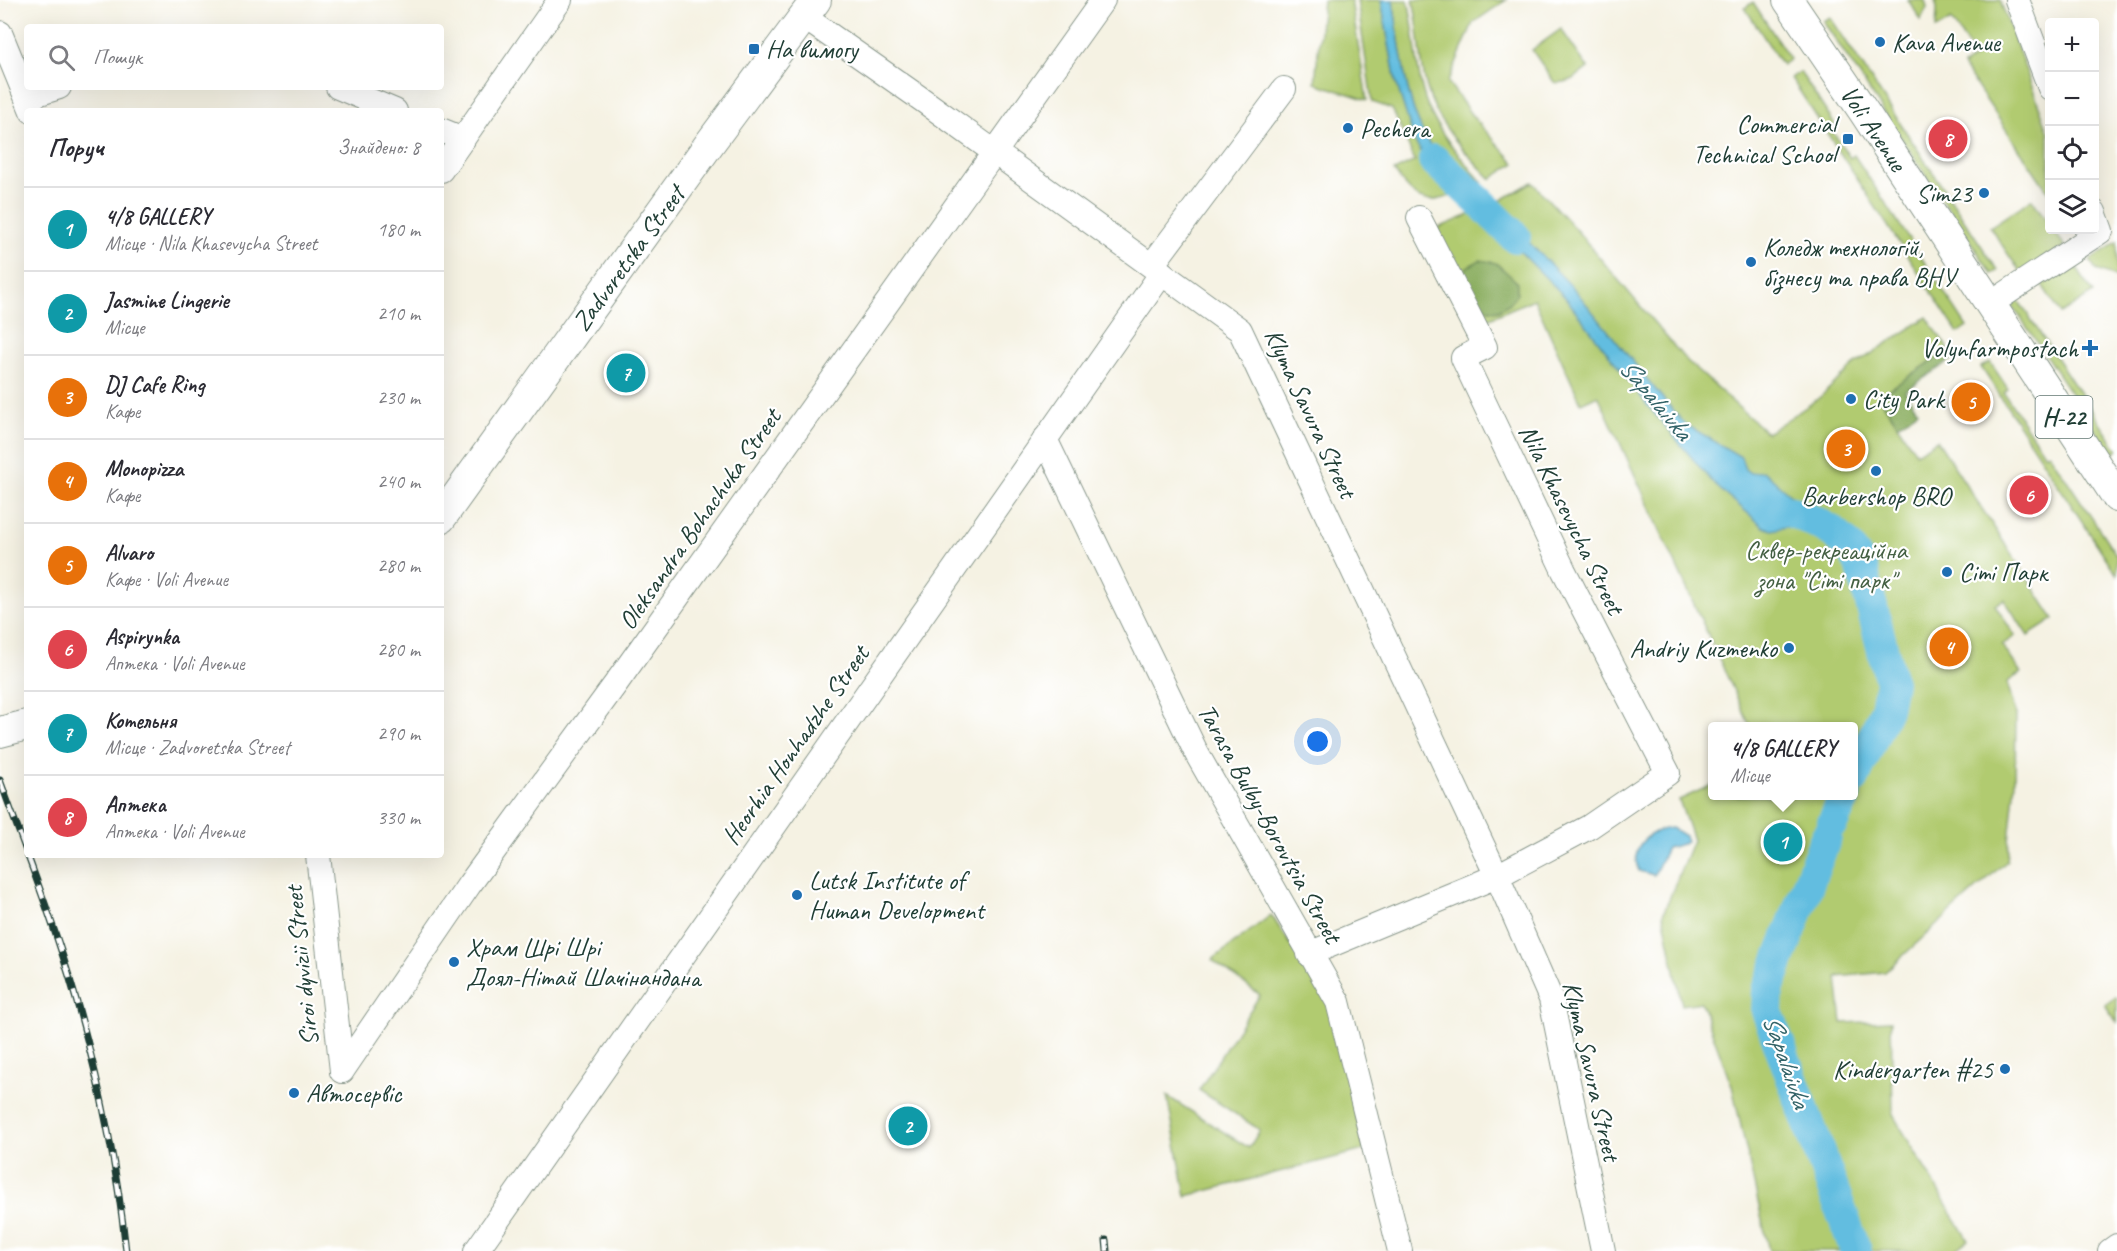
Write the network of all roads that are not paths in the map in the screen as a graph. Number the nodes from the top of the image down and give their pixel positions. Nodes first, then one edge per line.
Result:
1 (560, 0) edge
2 (1103, 0) edge
3 (1788, 0) edge
4 (2018, 0) edge
5 (810, 9) edge
6 (0, 33) edge
7 (2045, 77) edge
8 (1284, 89) dead end
9 (54, 90) edge
10 (345, 90) edge
11 (29, 104) edge
12 (388, 108) edge
13 (452, 134) edge
14 (995, 153) junction
15 (444, 160) edge
16 (1419, 218) dead end
17 (2097, 234) edge
18 (1157, 269) junction
19 (1990, 304) junction
20 (1045, 439) junction
21 (2117, 497) edge
22 (444, 514) edge
23 (24, 726) edge
24 (0, 732) edge
25 (318, 858) edge
26 (1497, 876) junction
27 (1310, 954) junction
28 (342, 1071) joint
29 (2117, 1246) edge
30 (476, 1251) edge
31 (1400, 1251) edge
32 (1603, 1251) edge
33 (2110, 1251) edge

1 - 13 street
2 - 14 street, Oleksandra Bohachuka Street
3 - 19 main road, Voli Avenue / Н-22
4 - 7 street
5 - 14 street, Klyma Savura Street
5 - 22 main road, Zadvoretska Street
6 - 11 street
8 - 18 street, Heorhia Honhadzhe Street
9 - 11 street
10 - 12 street
13 - 15 street
14 - 18 street, Klyma Savura Street
14 - 28 street, Oleksandra Bohachuka Street
16 - 26 street, Nila Khasevycha Street
17 - 19 street
18 - 20 street, Heorhia Honhadzhe Street
18 - 26 street, Klyma Savura Street
19 - 21 main road, Voli Avenue / Н-22
20 - 27 street, Tarasa Bulby-Borovtsia Street
20 - 30 street, Heorhia Honhadzhe Street
23 - 24 main road
25 - 28 street, Siroi dyvizii Street
26 - 27 street
26 - 32 street, Klyma Savura Street
27 - 31 street, Tarasa Bulby-Borovtsia Street
29 - 33 street

